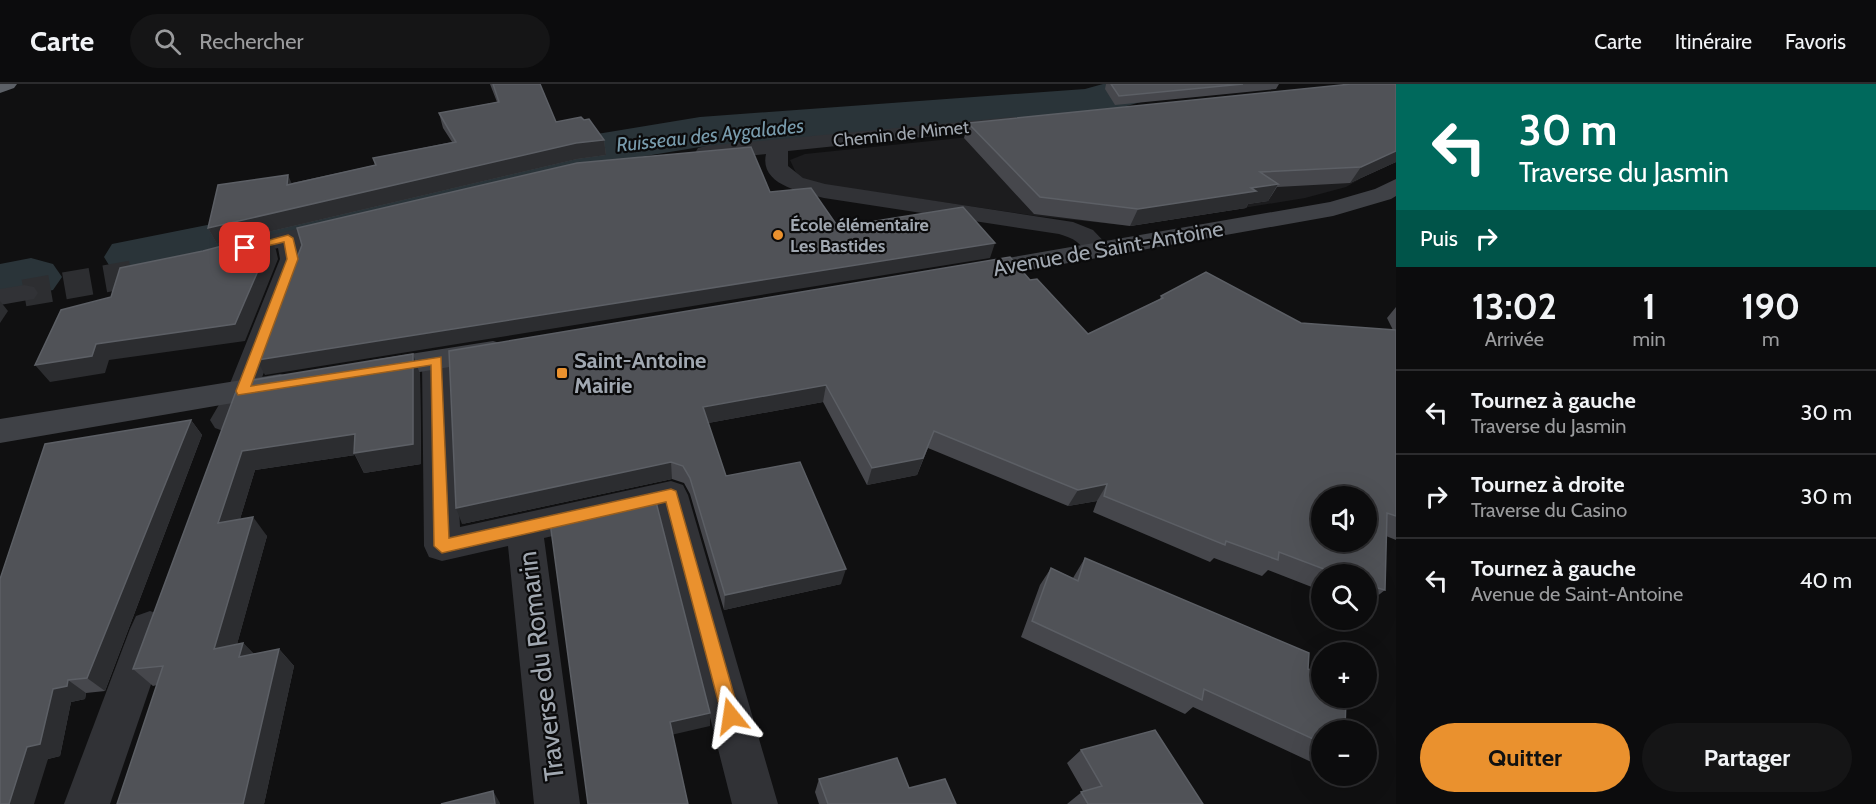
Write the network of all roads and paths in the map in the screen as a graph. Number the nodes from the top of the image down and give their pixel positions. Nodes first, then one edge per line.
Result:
1 (7, 84) edge
2 (0, 87) edge
3 (1038, 121) edge
4 (779, 146) junction
5 (682, 155) edge
6 (1396, 186) edge
7 (370, 218) edge
8 (288, 238) junction
9 (1099, 250) junction
10 (202, 258) edge
11 (951, 275) edge
12 (520, 346) edge
13 (437, 360) junction
14 (345, 375) edge
15 (311, 380) edge
16 (242, 391) junction
17 (0, 431) edge
18 (212, 458) edge
19 (524, 528) junction
20 (164, 592) edge
21 (87, 804) edge
22 (557, 804) edge
23 (755, 804) edge

1 - 2 highway
3 - 4 street, Chemin de Mimet
4 - 5 street, Chemin de Mimet
4 - 9 street
6 - 9 main road, Avenue de Saint-Antoine
7 - 8 street
8 - 10 street
8 - 16 street
9 - 11 main road, Avenue de Saint-Antoine
12 - 13 main road
13 - 14 main road
13 - 19 street
15 - 16 main road
16 - 17 main road
16 - 18 street
19 - 22 street, Traverse du Romarin
19 - 23 street
20 - 21 street

